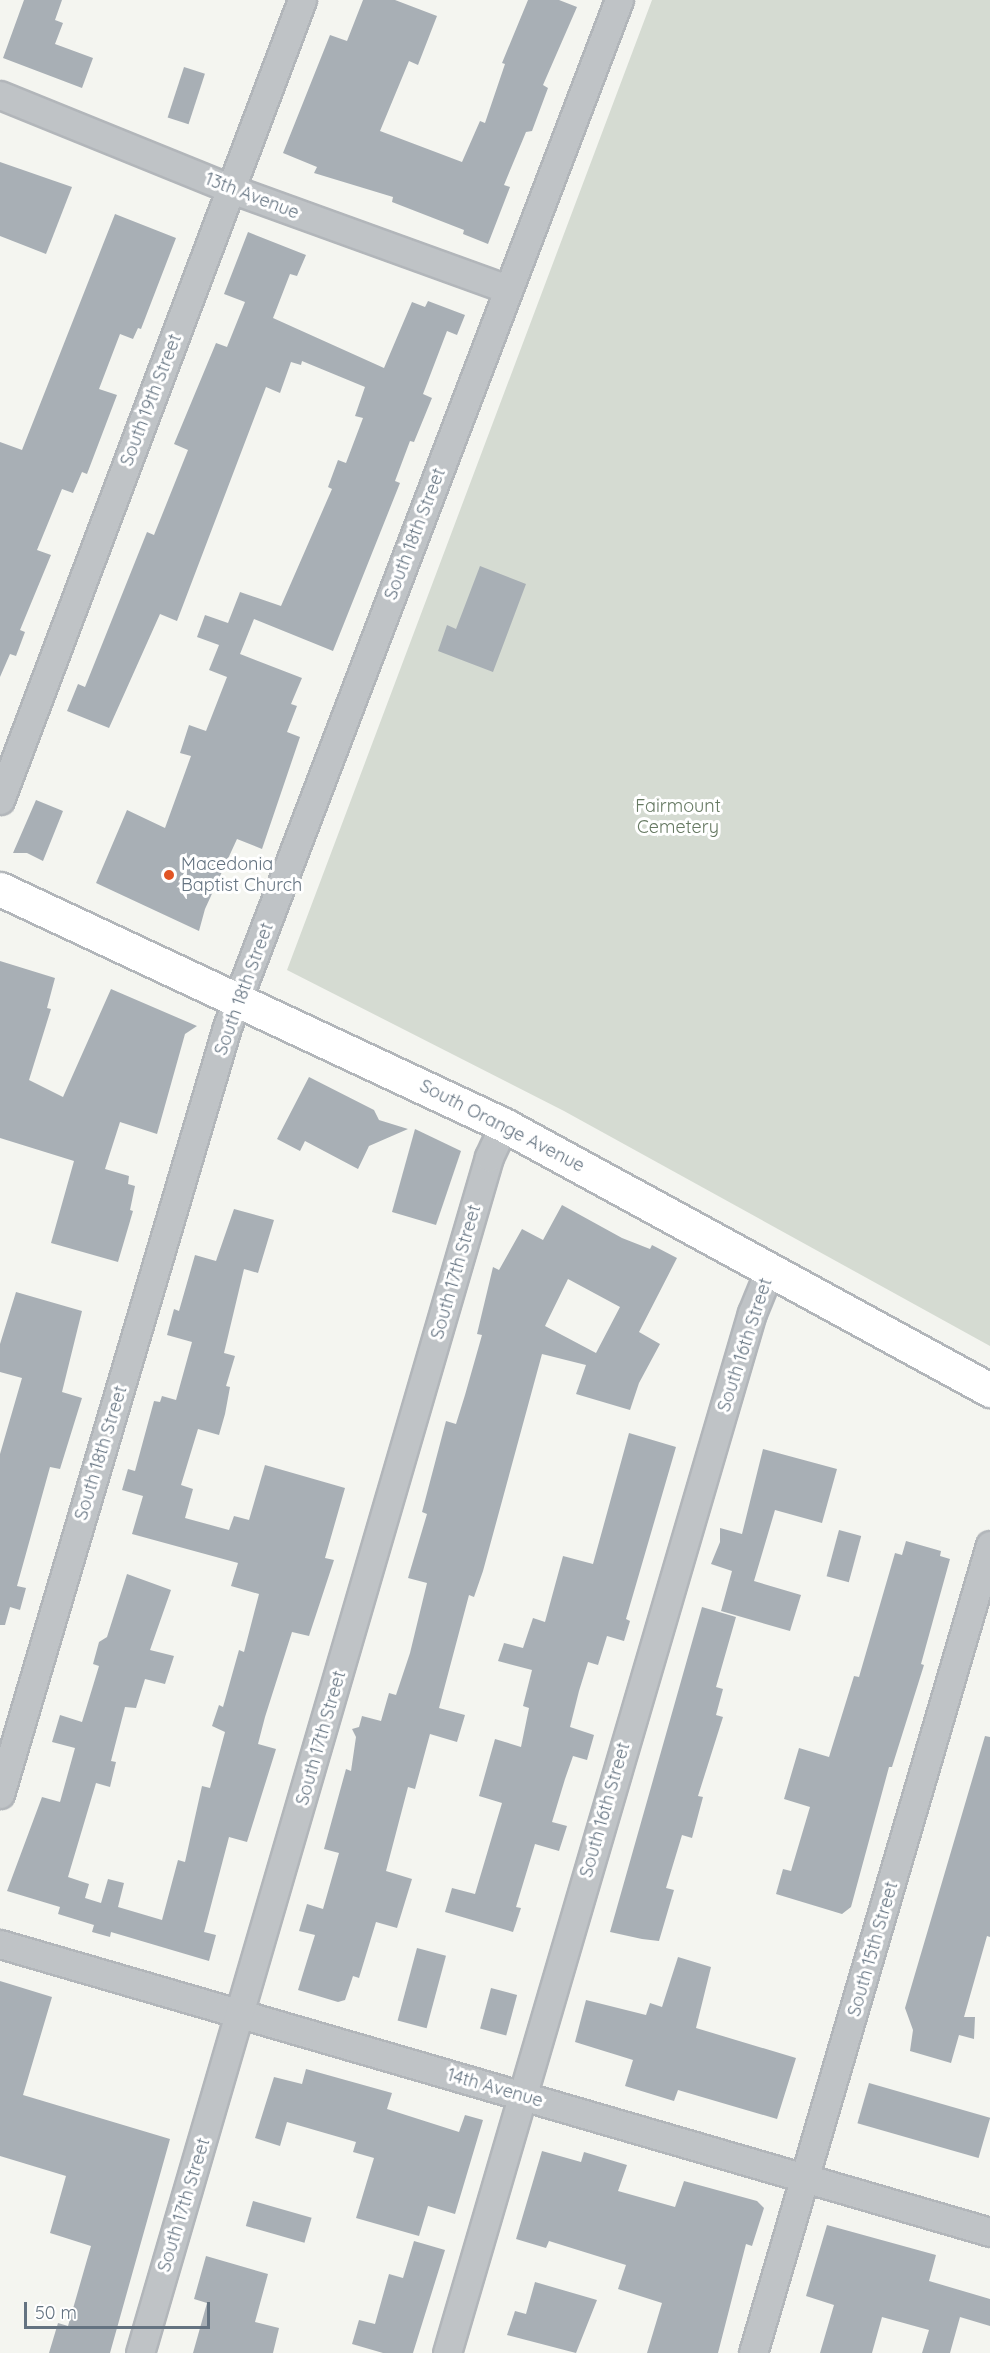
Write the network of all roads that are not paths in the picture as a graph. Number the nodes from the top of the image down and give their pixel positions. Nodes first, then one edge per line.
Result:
1 (302, 0) edge
2 (619, 0) edge
3 (0, 95) edge
4 (231, 189) junction
5 (507, 289) junction
6 (0, 800) edge
7 (0, 889) edge
8 (239, 1000) junction
9 (504, 1125) junction
10 (770, 1269) junction
11 (990, 1390) edge
12 (990, 1545) edge
13 (0, 1794) edge
14 (0, 1944) edge
15 (241, 2013) junction
16 (521, 2096) junction
17 (804, 2177) junction
18 (990, 2232) edge
19 (140, 2353) edge
20 (447, 2353) edge
21 (753, 2353) edge

1 - 4 street, South 19th Street
2 - 5 street, South 18th Street
3 - 4 street, 13th Avenue
4 - 5 street, 13th Avenue
4 - 6 street, South 19th Street
5 - 8 street, South 18th Street
7 - 8 main road, South Orange Avenue
8 - 9 main road, South Orange Avenue
8 - 13 street, South 18th Street
9 - 10 main road, South Orange Avenue
9 - 15 street, South 17th Street
10 - 11 main road, South Orange Avenue
10 - 16 street, South 16th Street
12 - 17 street, South 15th Street
14 - 15 street, 14th Avenue
15 - 16 street, 14th Avenue
15 - 19 street, South 17th Street
16 - 17 street, 14th Avenue
16 - 20 street, South 16th Street
17 - 18 street, 14th Avenue
17 - 21 street, South 15th Street

